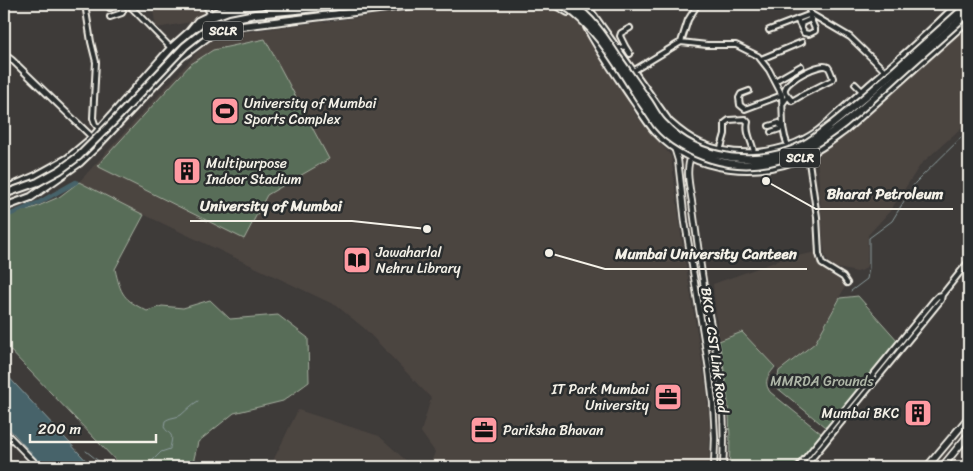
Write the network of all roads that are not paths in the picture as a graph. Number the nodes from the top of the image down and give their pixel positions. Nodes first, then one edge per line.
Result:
1 (85, 4) edge
2 (119, 4) edge
3 (128, 4) edge
4 (265, 4) edge
5 (306, 4) edge
6 (357, 4) edge
7 (419, 4) edge
8 (554, 4) edge
9 (562, 4) edge
10 (574, 4) edge
11 (597, 4) edge
12 (695, 4) edge
13 (806, 4) edge
14 (958, 4) edge
15 (969, 4) edge
16 (206, 5) edge
17 (587, 7) edge
18 (356, 12) junction
19 (969, 12) edge
20 (211, 15) junction
21 (810, 16) junction
22 (110, 17) dead end
23 (969, 18) edge
24 (797, 19) junction
25 (800, 26) junction
26 (630, 28) dead end
27 (769, 30) dead end
28 (189, 32) junction
29 (591, 33) junction
30 (681, 42) junction
31 (802, 42) dead end
32 (625, 46) junction
33 (172, 48) junction
34 (617, 50) junction
35 (4, 54) edge
36 (630, 54) dead end
37 (760, 59) junction
38 (801, 66) dead end
39 (633, 71) junction
40 (886, 72) junction
41 (619, 78) junction
42 (775, 81) junction
43 (856, 84) dead end
44 (749, 91) dead end
45 (863, 92) junction
46 (782, 95) junction
47 (788, 96) junction
48 (783, 103) junction
49 (769, 126) dead end
50 (782, 127) junction
51 (100, 130) junction
52 (771, 132) dead end
53 (92, 138) junction
54 (834, 138) junction
55 (99, 144) junction
56 (674, 147) junction
57 (788, 147) junction
58 (720, 150) junction
59 (768, 152) junction
60 (754, 153) junction
61 (808, 155) junction
62 (691, 157) junction
63 (770, 167) junction
64 (4, 189) edge
65 (4, 194) edge
66 (4, 207) edge
67 (694, 221) junction
68 (685, 222) junction
69 (969, 261) edge
70 (703, 279) junction
71 (694, 281) junction
72 (847, 282) dead end
73 (942, 295) junction
74 (969, 417) edge
75 (723, 418) junction
76 (714, 419) junction
77 (4, 431) edge
78 (969, 434) edge
79 (714, 465) edge
80 (723, 465) edge
81 (39, 467) edge
82 (798, 467) edge
83 (804, 467) edge
84 (927, 467) edge
85 (942, 467) edge

1 - 51 street
2 - 22 street
3 - 33 street
4 - 20 highway, SCLR
5 - 28 highway
6 - 18 highway
6 - 65 highway, bridge
7 - 18 highway, SCLR
8 - 29 highway
9 - 19 highway, bridge
10 - 15 highway, bridge
10 - 29 highway, SCLR
11 - 17 street
12 - 30 street
13 - 21 street
14 - 40 highway, SCLR
16 - 20 street
17 - 34 highway, SCLR
18 - 55 highway, SCLR
20 - 28 highway, SCLR
21 - 24 street
21 - 25 street
21 - 25 street
21 - 40 street
23 - 54 highway, SCLR
23 - 54 highway, bridge
24 - 25 street
24 - 27 street
26 - 32 street
28 - 33 highway, SCLR
29 - 41 highway, SCLR
30 - 37 street
30 - 39 street
31 - 37 street
32 - 34 street
32 - 36 street
33 - 51 highway, SCLR
34 - 39 highway, SCLR
35 - 53 street
37 - 42 street
38 - 42 street
39 - 41 street
39 - 58 highway, SCLR
40 - 45 highway, SCLR
41 - 56 highway, SCLR
42 - 46 street
43 - 45 street
44 - 46 street
45 - 57 highway, SCLR
46 - 48 street
47 - 47 street
47 - 48 street
48 - 50 street
49 - 50 street
50 - 52 street
50 - 57 street
51 - 53 highway, SCLR
53 - 55 street
53 - 64 highway, SCLR
54 - 61 highway, SCLR
55 - 66 highway, SCLR
56 - 62 highway, SCLR
56 - 68 street, BKC - CST Link Road
57 - 59 highway, SCLR
58 - 60 highway, SCLR
58 - 60 street
59 - 60 highway, SCLR
59 - 63 highway
61 - 63 highway, SCLR
61 - 72 street
62 - 63 highway, SCLR
62 - 67 street, BKC - CST Link Road
67 - 68 street
67 - 70 street, BKC - CST Link Road
68 - 71 street, BKC - CST Link Road
69 - 73 street
70 - 71 street
70 - 75 street, BKC - CST Link Road
71 - 76 street, BKC - CST Link Road
73 - 82 street
73 - 83 street
74 - 84 main road
75 - 76 street
75 - 80 street, BKC - CST Link Road
76 - 79 street, BKC - CST Link Road
77 - 81 street
78 - 85 main road
79 - 80 street

